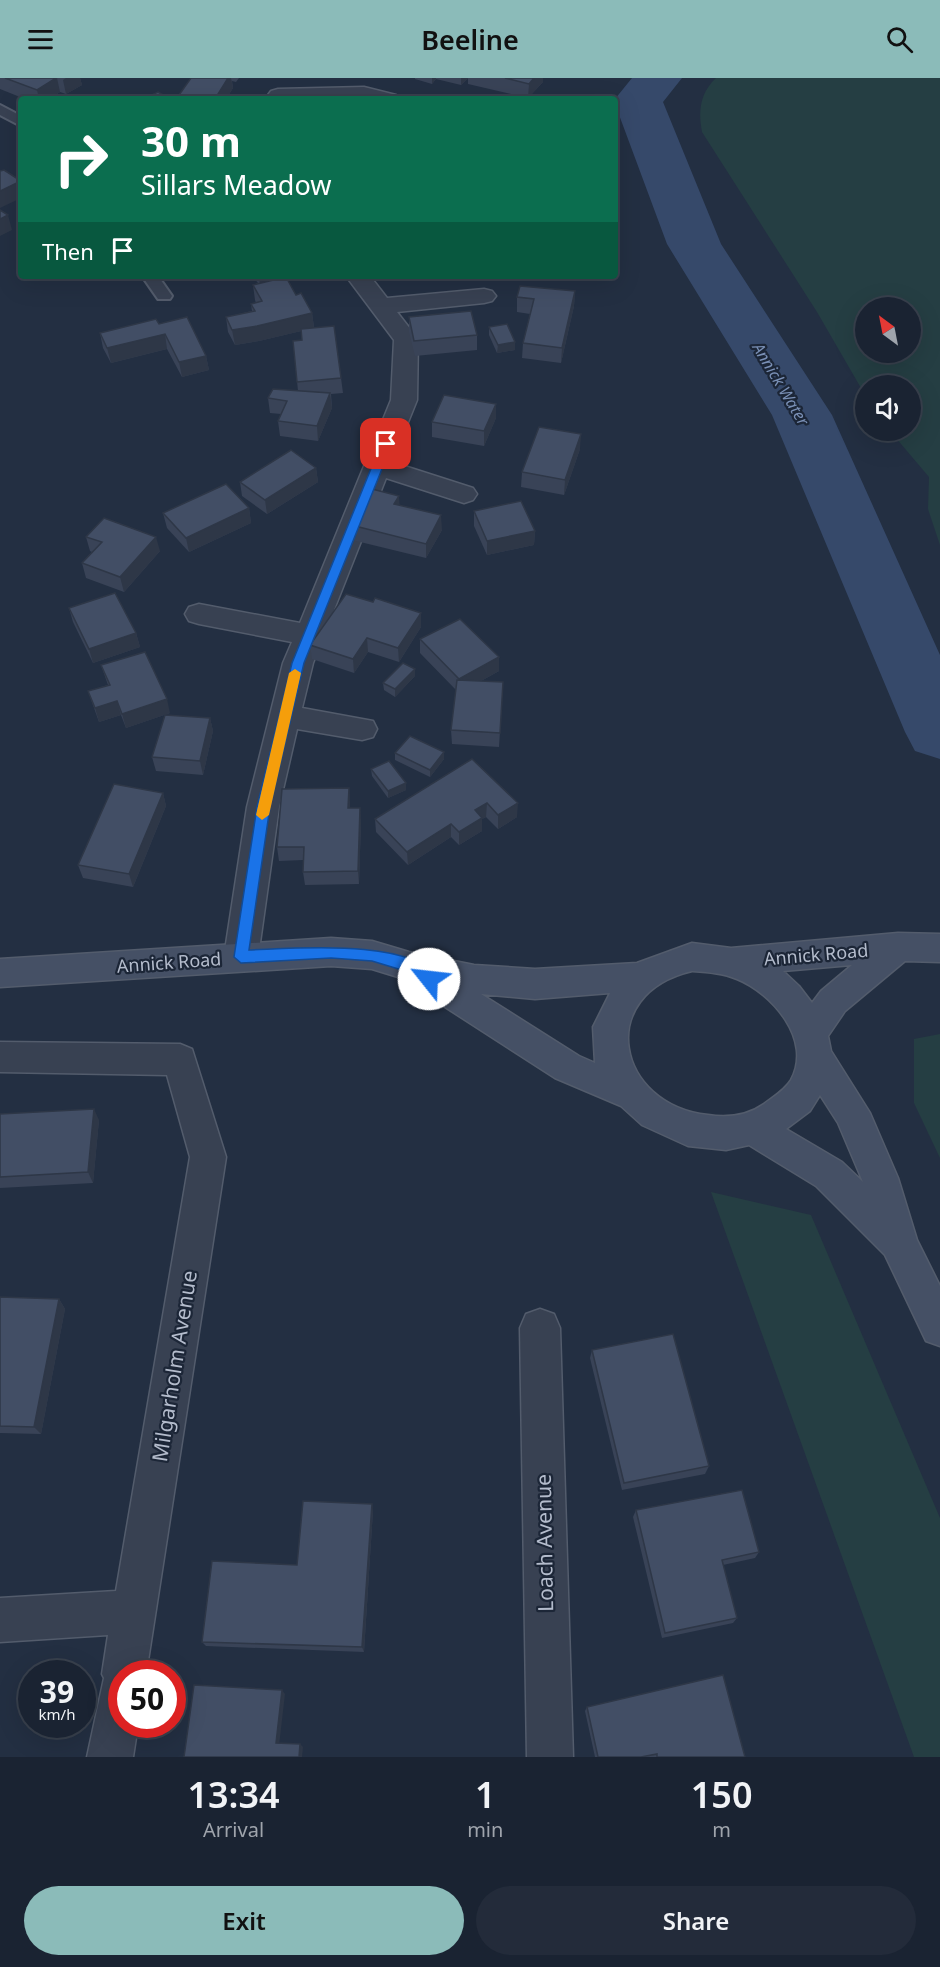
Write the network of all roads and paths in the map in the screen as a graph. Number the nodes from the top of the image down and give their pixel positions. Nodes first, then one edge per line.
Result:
1 (280, 91) edge
2 (376, 96) edge
3 (0, 109) edge
4 (18, 120) edge
5 (152, 279) edge
6 (360, 279) edge
7 (164, 296) dead end
8 (484, 296) dead end
9 (381, 306) junction
10 (377, 466) junction
11 (464, 494) dead end
12 (200, 614) dead end
13 (309, 634) junction
14 (285, 716) junction
15 (362, 729) dead end
16 (898, 947) junction
17 (940, 948) edge
18 (241, 957) junction
19 (735, 962) junction
20 (409, 966) junction
21 (0, 973) edge
22 (639, 977) junction
23 (812, 1045) junction
24 (0, 1057) edge
25 (630, 1094) junction
26 (756, 1130) junction
27 (899, 1244) junction
28 (940, 1327) edge
29 (540, 1328) dead end
30 (135, 1612) junction
31 (0, 1620) edge
32 (126, 1660) edge
33 (113, 1738) edge
34 (110, 1757) edge
35 (550, 1757) edge

1 - 2 street
3 - 4 lane
5 - 7 lane
6 - 9 street
8 - 9 street
9 - 10 street
10 - 11 street
10 - 13 street
12 - 13 street
13 - 14 street
14 - 15 street
14 - 18 street
16 - 17 main road, Annick Road
16 - 19 main road, Annick Road
16 - 23 main road, Annick Road
18 - 20 main road, Annick Road
18 - 21 main road, Annick Road
19 - 22 main road
19 - 23 main road
20 - 22 main road, Annick Road
20 - 25 main road, Annick Road
22 - 25 main road
23 - 26 main road
23 - 27 main road
24 - 30 street, Milgarholm Avenue
25 - 26 main road
26 - 27 main road
27 - 28 main road
29 - 35 street, Loach Avenue
30 - 31 street
30 - 32 street, Milgarholm Avenue
33 - 34 street

